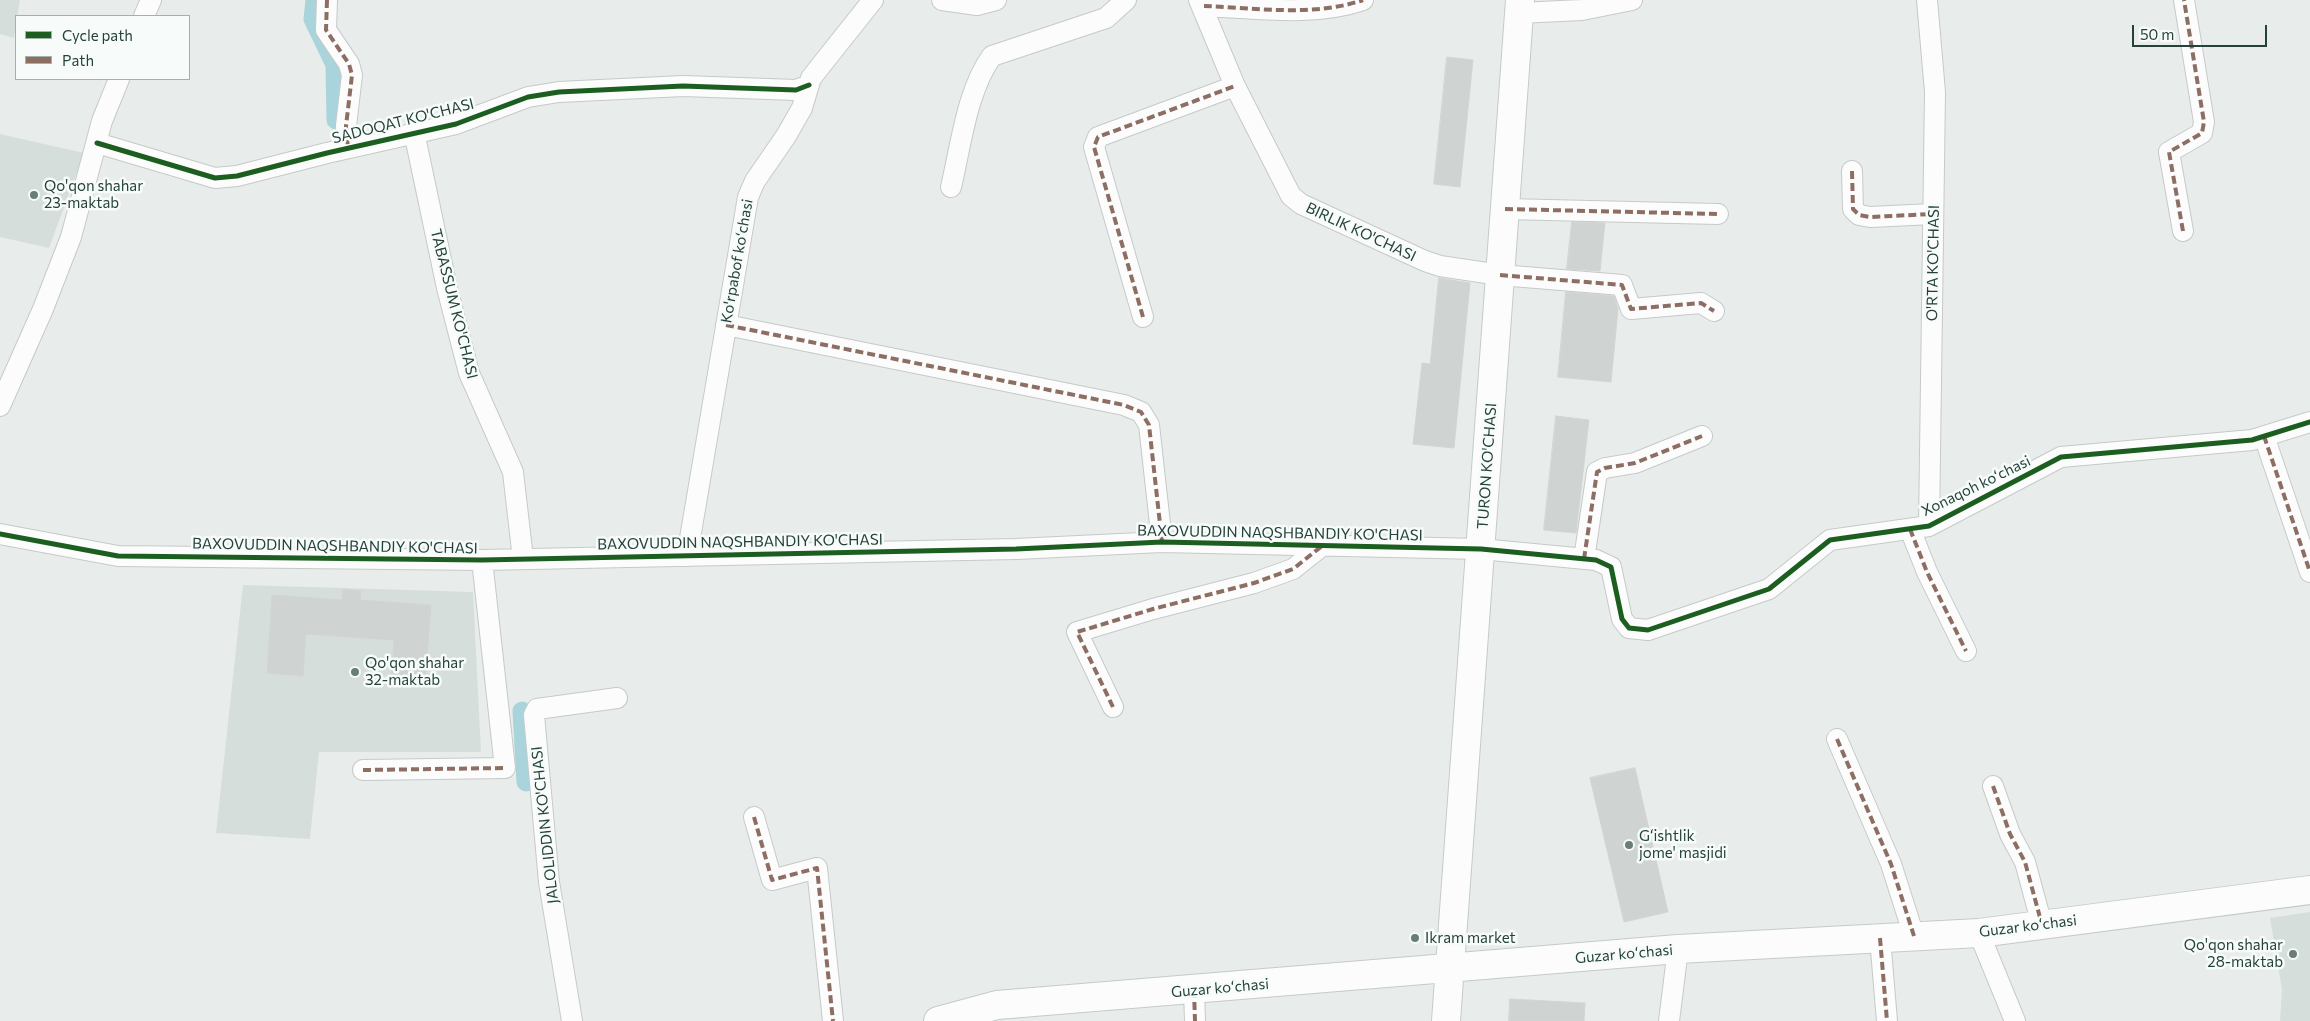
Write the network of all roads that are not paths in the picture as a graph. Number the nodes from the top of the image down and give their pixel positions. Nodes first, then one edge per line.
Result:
1 (151, 0) edge
2 (327, 0) edge
3 (873, 0) edge
4 (942, 0) edge
5 (996, 0) edge
6 (1126, 0) edge
7 (1363, 0) edge
8 (1632, 0) edge
9 (1927, 0) edge
10 (2184, 0) edge
11 (1202, 3) edge
12 (1519, 7) edge
13 (144, 15) edge
14 (119, 80) edge
15 (809, 85) junction
16 (1235, 86) junction
17 (414, 132) junction
18 (97, 143) junction
19 (348, 148) junction
20 (1852, 170) dead end
21 (950, 187) dead end
22 (1504, 208) junction
23 (1718, 214) dead end
24 (1933, 214) junction
25 (2183, 232) dead end
26 (1500, 275) junction
27 (1714, 312) dead end
28 (1144, 317) dead end
29 (726, 325) junction
30 (0, 406) edge
31 (2310, 422) edge
32 (1702, 436) dead end
33 (2264, 436) junction
34 (1919, 527) junction
35 (0, 534) edge
36 (1162, 542) junction
37 (1322, 546) junction
38 (1481, 549) junction
39 (686, 556) junction
40 (523, 559) junction
41 (1584, 559) junction
42 (482, 560) junction
43 (2310, 572) edge
44 (1966, 651) dead end
45 (617, 698) dead end
46 (1113, 707) dead end
47 (1837, 739) dead end
48 (363, 770) dead end
49 (1993, 786) dead end
50 (754, 817) dead end
51 (2310, 890) edge
52 (2042, 925) junction
53 (1979, 933) junction
54 (1914, 936) junction
55 (1880, 938) junction
56 (1678, 949) junction
57 (1450, 969) junction
58 (1194, 990) junction
59 (572, 1021) edge
60 (833, 1021) edge
61 (938, 1021) edge
62 (1195, 1021) edge
63 (1446, 1021) edge
64 (1669, 1021) edge
65 (1887, 1021) edge
66 (2015, 1021) edge

1 - 13 street
2 - 19 street
3 - 15 street, Ko'rpabof koʻchasi
4 - 5 street
6 - 21 street
7 - 11 street
8 - 12 street
9 - 24 street, O'RTA KO'CHASI
10 - 25 street
11 - 16 street, BIRLIK KO'CHASI
12 - 22 main road, TURON KO'CHASI
14 - 18 street
15 - 17 street, SADOQAT KO'CHASI
15 - 29 street, Ko'rpabof koʻchasi
16 - 26 street, BIRLIK KO'CHASI
16 - 28 street
17 - 19 street, SADOQAT KO'CHASI
17 - 40 street, TABASSUM KO'CHASI
18 - 19 street, SADOQAT KO'CHASI
18 - 30 street
20 - 24 street
22 - 23 street
22 - 26 main road, TURON KO'CHASI
24 - 34 street, O'RTA KO'CHASI
26 - 27 street, BIRLIK KO'CHASI
26 - 38 main road, TURON KO'CHASI
29 - 36 street
29 - 39 street, Ko'rpabof koʻchasi
31 - 33 street, Xonaqoh koʻchasi
32 - 41 street
33 - 34 street, Xonaqoh koʻchasi
33 - 43 street
34 - 41 street, Xonaqoh koʻchasi
34 - 44 street
35 - 42 street, BAXOVUDDIN NAQSHBANDIY KO'CHASI
36 - 37 street, BAXOVUDDIN NAQSHBANDIY KO'CHASI
36 - 39 street, BAXOVUDDIN NAQSHBANDIY KO'CHASI
37 - 38 street, BAXOVUDDIN NAQSHBANDIY KO'CHASI
37 - 46 street
38 - 41 street, Xonaqoh koʻchasi
38 - 57 main road, TURON KO'CHASI
39 - 40 street, BAXOVUDDIN NAQSHBANDIY KO'CHASI
40 - 42 street, BAXOVUDDIN NAQSHBANDIY KO'CHASI
42 - 48 street
45 - 59 street, JALOLIDDIN KO'CHASI
47 - 54 street
49 - 52 street
50 - 60 street
51 - 52 main road, Guzar koʻchasi
52 - 53 main road, Guzar koʻchasi
53 - 54 main road, Guzar koʻchasi
53 - 66 street
54 - 55 main road, Guzar koʻchasi
55 - 56 main road, Guzar koʻchasi
55 - 65 street
56 - 57 main road, Guzar koʻchasi
56 - 64 street
57 - 58 main road, Guzar koʻchasi
57 - 63 main road, TURON KO'CHASI
58 - 61 main road, Guzar koʻchasi
58 - 62 street

